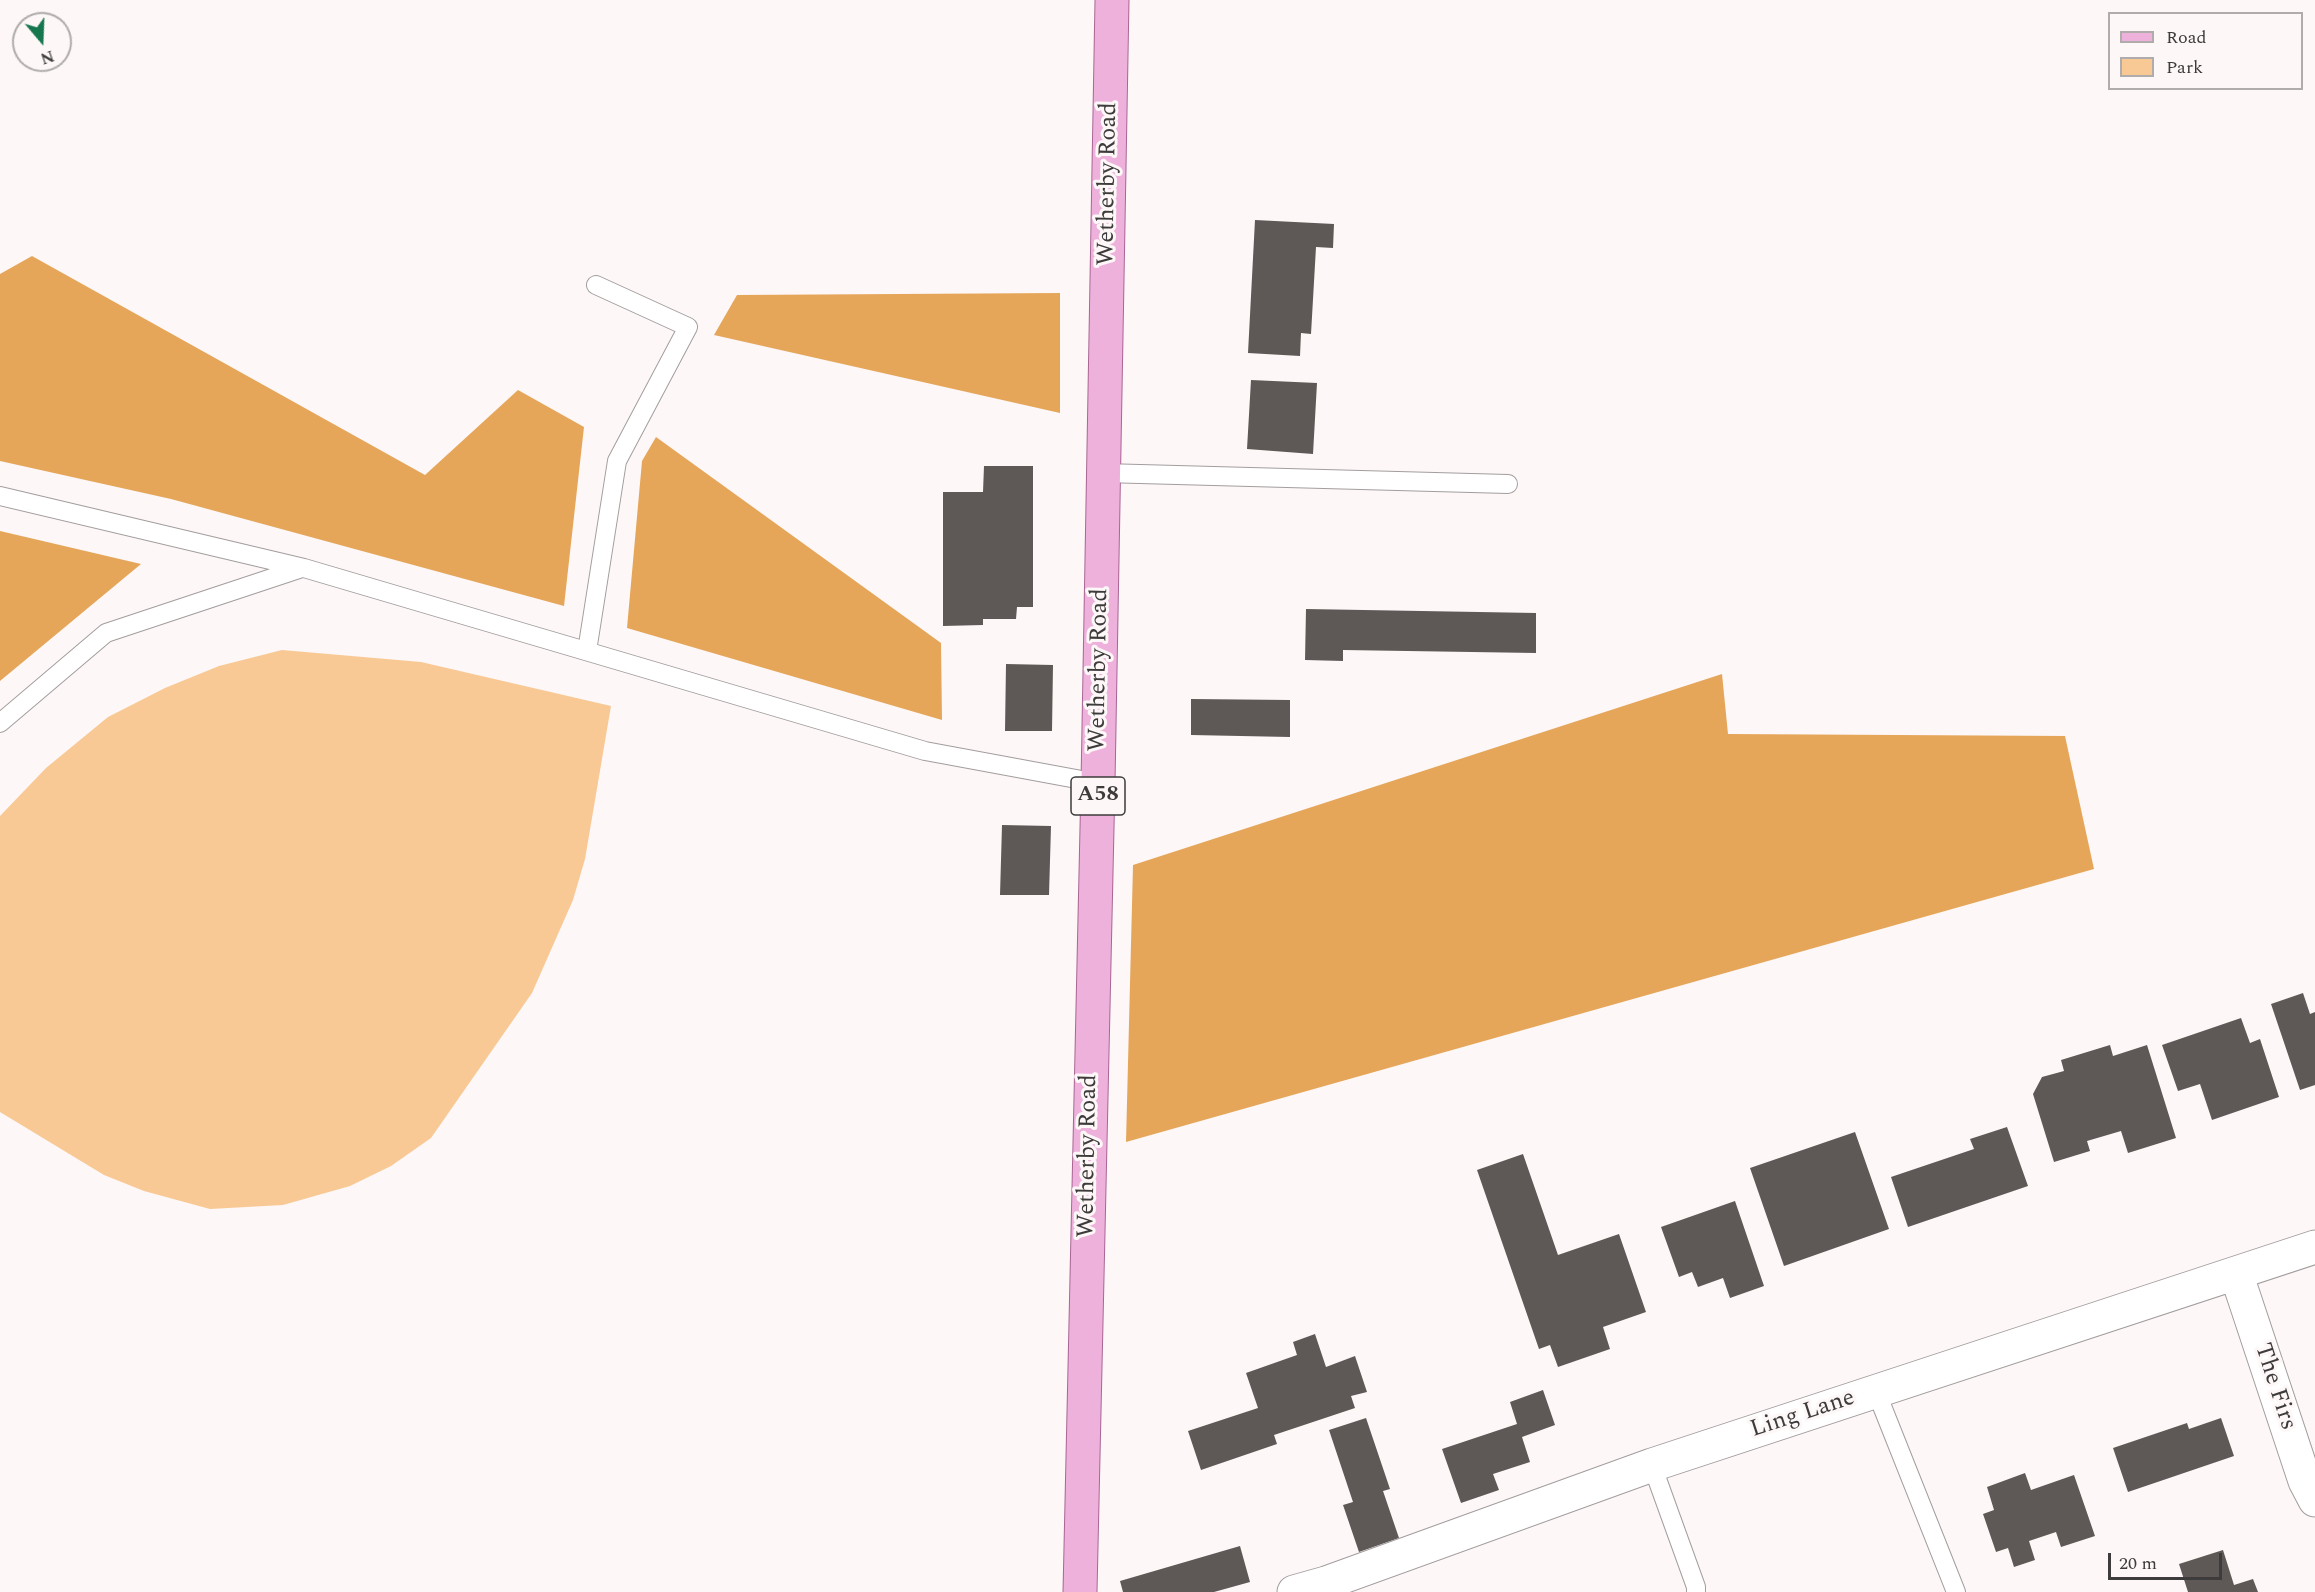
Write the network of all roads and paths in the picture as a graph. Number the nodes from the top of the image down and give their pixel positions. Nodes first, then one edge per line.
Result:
1 (1112, 0) edge
2 (596, 285) dead end
3 (1103, 473) junction
4 (1508, 484) dead end
5 (0, 496) edge
6 (304, 568) junction
7 (587, 651) junction
8 (0, 723) edge
9 (1098, 783) junction
10 (2315, 1247) edge
11 (2236, 1273) junction
12 (1876, 1391) junction
13 (1652, 1465) junction
14 (2315, 1500) edge
15 (1326, 1588) edge
16 (1080, 1592) edge
17 (1294, 1592) edge
18 (1696, 1592) edge
19 (1956, 1592) edge

1 - 3 main road, Wetherby Road / A58
2 - 7 lane
3 - 4 lane
3 - 9 main road, Wetherby Road / A58
5 - 6 lane
6 - 7 lane
6 - 8 lane
7 - 9 lane
9 - 16 main road, Wetherby Road / A58
10 - 11 street, Ling Lane
11 - 12 street, Ling Lane
11 - 14 street, The Firs
12 - 13 street, Ling Lane
12 - 19 lane
13 - 15 street, Ling Lane
13 - 18 lane
15 - 17 street, Ling Lane

